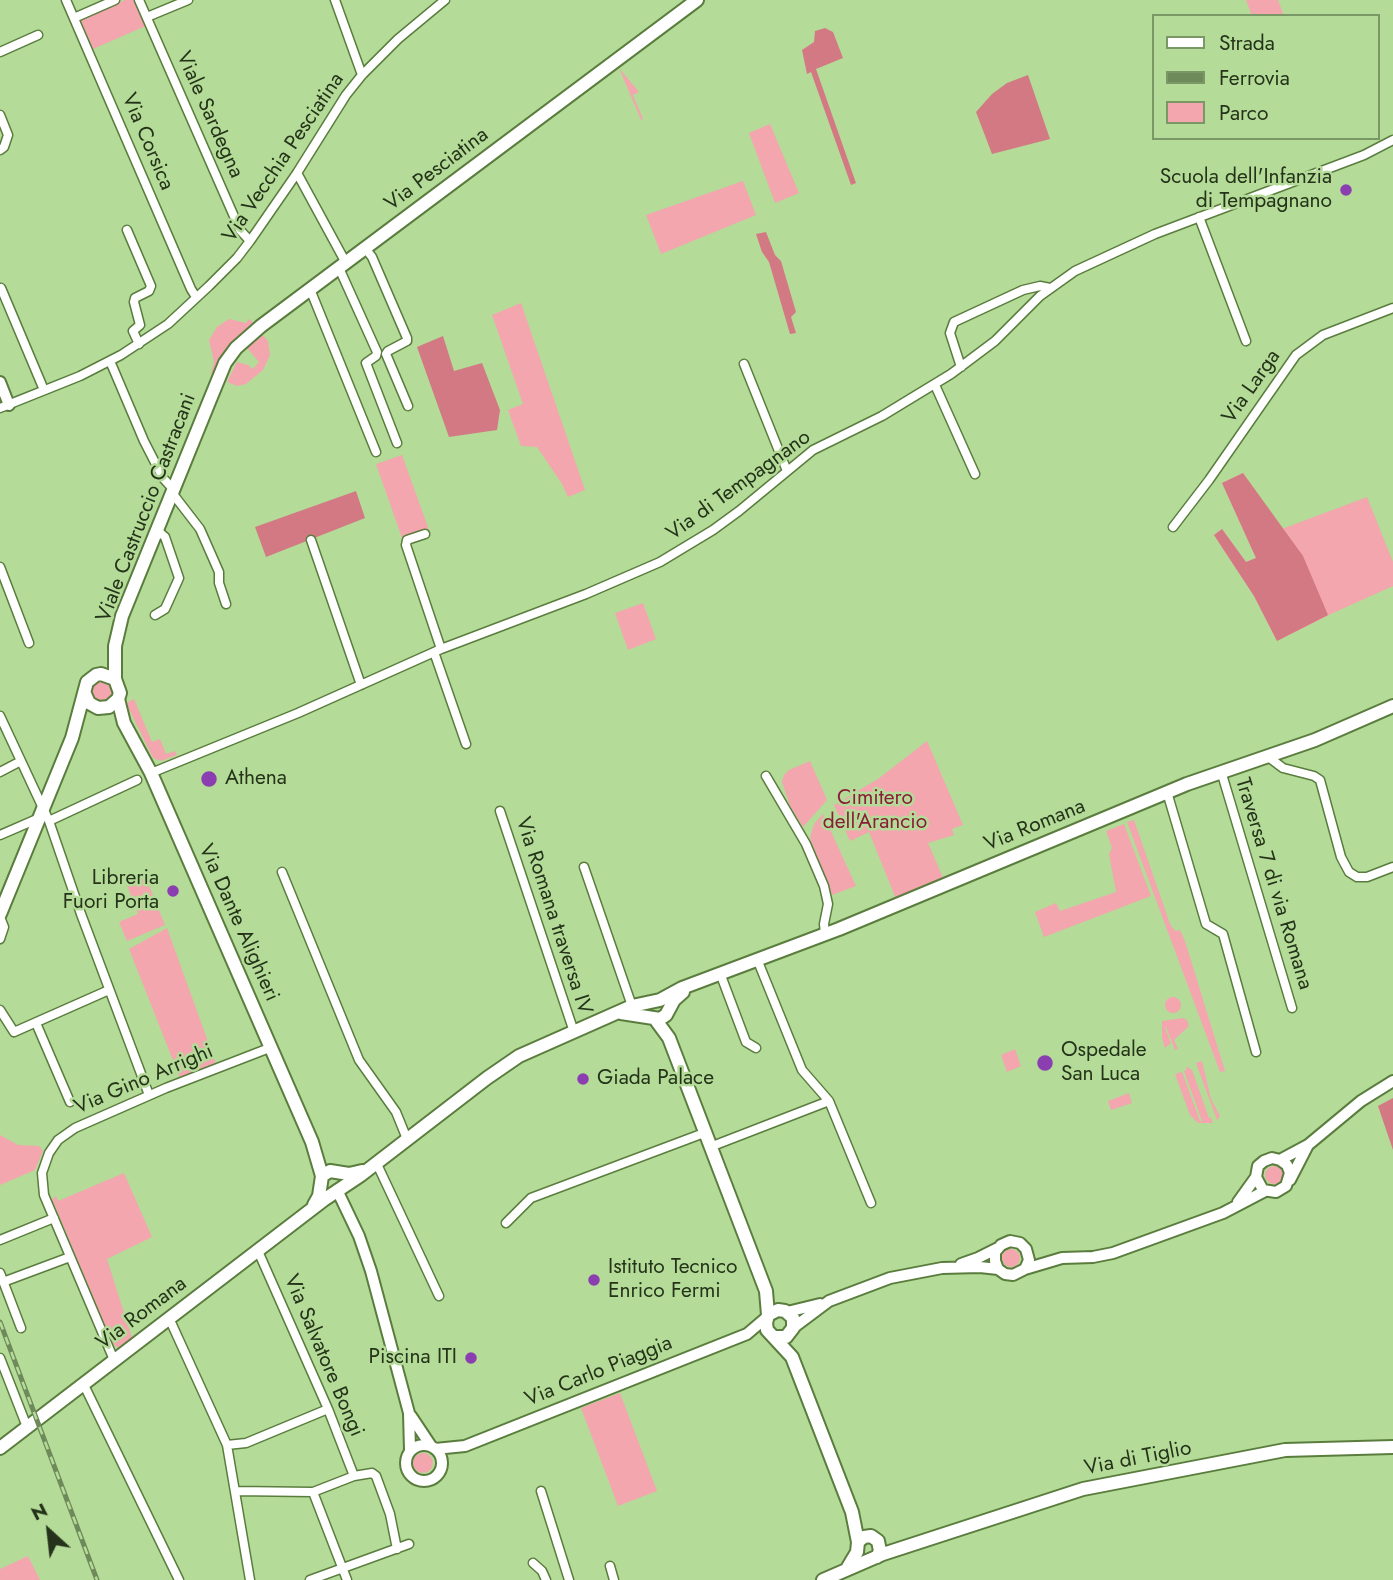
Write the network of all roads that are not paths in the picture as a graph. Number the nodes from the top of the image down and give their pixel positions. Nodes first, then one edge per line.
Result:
1 (66, 0) edge
2 (115, 0) edge
3 (139, 0) edge
4 (188, 0) edge
5 (335, 0) edge
6 (445, 0) edge
7 (697, 0) edge
8 (146, 17) junction
9 (74, 18) junction
10 (38, 35) dead end
11 (0, 52) edge
12 (362, 75) junction
13 (0, 115) edge
14 (1393, 140) edge
15 (0, 150) edge
16 (297, 173) junction
17 (1199, 217) junction
18 (127, 230) dead end
19 (250, 241) junction
20 (365, 248) junction
21 (342, 266) junction
22 (1, 288) edge
23 (1050, 288) junction
24 (310, 289) junction
25 (196, 297) junction
26 (1393, 308) edge
27 (1246, 341) dead end
28 (139, 344) junction
29 (110, 361) junction
30 (744, 364) dead end
31 (961, 367) junction
32 (0, 382) edge
33 (216, 385) joint
34 (935, 385) junction
35 (44, 390) junction
36 (408, 405) dead end
37 (4, 406) edge
38 (397, 443) dead end
39 (376, 452) dead end
40 (787, 471) junction
41 (975, 474) dead end
42 (173, 492) junction
43 (1173, 527) dead end
44 (158, 530) junction
45 (425, 534) dead end
46 (311, 540) dead end
47 (0, 567) edge
48 (226, 604) dead end
49 (155, 615) dead end
50 (29, 643) dead end
51 (115, 646) junction
52 (438, 650) junction
53 (101, 674) junction
54 (115, 679) junction
55 (361, 685) junction
56 (85, 694) junction
57 (118, 699) junction
58 (1393, 706) edge
59 (98, 708) junction
60 (0, 716) edge
61 (124, 723) junction
62 (3, 732) edge
63 (72, 738) junction
64 (466, 744) dead end
65 (1267, 756) junction
66 (21, 761) junction
67 (1221, 771) junction
68 (0, 772) edge
69 (151, 773) junction
70 (766, 776) dead end
71 (137, 780) dead end
72 (1167, 792) junction
73 (500, 811) dead end
74 (43, 815) junction
75 (0, 835) edge
76 (584, 867) dead end
77 (1393, 867) edge
78 (282, 872) dead end
79 (0, 916) edge
80 (825, 934) junction
81 (0, 939) edge
82 (757, 959) junction
83 (720, 973) junction
84 (693, 984) junction
85 (109, 990) junction
86 (656, 1001) junction
87 (1292, 1008) dead end
88 (0, 1010) edge
89 (626, 1010) junction
90 (660, 1015) junction
91 (36, 1023) junction
92 (573, 1032) junction
93 (272, 1047) junction
94 (756, 1048) dead end
95 (1256, 1052) dead end
96 (1393, 1081) edge
97 (149, 1095) junction
98 (829, 1101) junction
99 (70, 1102) dead end
100 (704, 1133) junction
101 (407, 1139) junction
102 (1308, 1146) junction
103 (710, 1147) junction
104 (1280, 1160) junction
105 (370, 1166) junction
106 (328, 1176) junction
107 (1256, 1177) junction
108 (1289, 1181) junction
109 (337, 1190) junction
110 (1265, 1191) junction
111 (870, 1203) dead end
112 (1234, 1207) junction
113 (308, 1213) junction
114 (54, 1218) junction
115 (506, 1223) dead end
116 (0, 1240) edge
117 (998, 1248) junction
118 (1026, 1249) junction
119 (258, 1251) junction
120 (70, 1257) junction
121 (1062, 1258) junction
122 (942, 1268) junction
123 (998, 1269) junction
124 (1025, 1269) junction
125 (0, 1273) edge
126 (4, 1282) junction
127 (439, 1296) dead end
128 (829, 1301) junction
129 (776, 1314) junction
130 (169, 1318) junction
131 (21, 1328) dead end
132 (792, 1331) junction
133 (747, 1334) junction
134 (773, 1336) junction
135 (792, 1357) junction
136 (0, 1358) edge
137 (114, 1360) junction
138 (83, 1383) junction
139 (328, 1409) junction
140 (409, 1413) junction
141 (27, 1427) junction
142 (227, 1445) junction
143 (465, 1446) junction
144 (1393, 1447) edge
145 (0, 1448) edge
146 (433, 1448) junction
147 (411, 1450) junction
148 (441, 1470) junction
149 (354, 1476) junction
150 (235, 1491) junction
151 (541, 1491) dead end
152 (313, 1492) junction
153 (409, 1544) dead end
154 (397, 1549) junction
155 (868, 1549) junction
156 (533, 1563) dead end
157 (610, 1566) dead end
158 (342, 1567) junction
159 (178, 1580) edge
160 (250, 1580) edge
161 (310, 1580) edge
162 (346, 1580) edge
163 (546, 1580) edge
164 (569, 1580) edge
165 (614, 1580) edge
166 (823, 1580) edge

1 - 9 street, Via Corsica
2 - 9 street
3 - 8 street, Viale Sardegna
4 - 8 street
5 - 12 street
6 - 12 street, Via Vecchia Pesciatina
7 - 20 main road, Via Pesciatina
8 - 19 street, Viale Sardegna
9 - 25 street, Via Corsica
10 - 11 street
12 - 16 street, Via Vecchia Pesciatina
13 - 15 street
14 - 17 street, Via di Tempagnano
16 - 19 street, Via Vecchia Pesciatina
16 - 21 street
17 - 23 street, Via di Tempagnano
17 - 27 street
18 - 28 street
19 - 25 street, Via Vecchia Pesciatina
20 - 21 main road, Via Pesciatina
20 - 36 street
21 - 24 main road, Via Pesciatina
21 - 38 street
22 - 35 street
23 - 31 street, Via di Tempagnano
23 - 31 street
24 - 33 main road, Via Pesciatina
24 - 39 street
25 - 28 street, Via Vecchia Pesciatina
26 - 43 street, Via Larga
28 - 29 street, Via Vecchia Pesciatina
29 - 35 street, Via Vecchia Pesciatina
29 - 42 street
30 - 40 street
31 - 34 street, Via di Tempagnano
32 - 37 street
33 - 42 main road, Viale Castruccio Castracani
34 - 40 street, Via di Tempagnano
34 - 41 street
35 - 37 street, Via Vecchia Pesciatina
40 - 52 street, Via di Tempagnano
42 - 44 main road, Viale Castruccio Castracani
42 - 48 street
44 - 49 street
44 - 51 main road, Viale Castruccio Castracani
45 - 52 street
46 - 55 street
47 - 50 street
51 - 53 main road, Viale Castruccio Castracani
51 - 54 main road, Viale Castruccio Castracani
52 - 55 street, Via di Tempagnano
52 - 64 street
53 - 54 main road
53 - 56 main road, Viale Castruccio Castracani
54 - 57 main road, Viale Castruccio Castracani
55 - 69 street, Via di Tempagnano
56 - 59 main road
56 - 63 main road, Viale Castruccio Castracani
57 - 59 main road, Viale Castruccio Castracani
57 - 61 main road, Via Dante Alighieri
58 - 65 main road, Via Romana
59 - 61 main road, Via Dante Alighieri
59 - 63 main road, Viale Castruccio Castracani
60 - 62 street
61 - 69 main road, Via Dante Alighieri
62 - 66 street
63 - 74 main road, Viale Castruccio Castracani
65 - 67 main road, Via Romana
65 - 77 street
66 - 68 street
66 - 74 street
67 - 72 main road, Via Romana
67 - 87 street, Traversa 7 di via Romana
69 - 93 main road, Via Dante Alighieri
70 - 80 street
71 - 74 street
72 - 80 main road, Via Romana
72 - 95 street
73 - 92 street, Via Romana traversa IV
74 - 75 street
74 - 79 main road, Viale Castruccio Castracani
74 - 85 street
76 - 89 street
78 - 101 street
79 - 81 street
80 - 82 main road, Via Romana
82 - 83 main road, Via Romana
82 - 98 street
83 - 84 main road, Via Romana
83 - 94 street
84 - 86 main road, Via Romana
84 - 90 main road, Via Romana
85 - 91 street
85 - 97 street
86 - 89 main road, Via Romana
86 - 90 main road
88 - 91 street
89 - 90 main road, Via Romana
89 - 92 main road, Via Romana
90 - 100 main road
91 - 99 street
92 - 101 main road, Via Romana
93 - 97 street, Via Gino Arrighi
93 - 106 main road, Via Dante Alighieri
96 - 102 street
97 - 114 street, Via Gino Arrighi
98 - 103 street
98 - 111 street
100 - 103 main road
100 - 115 street
101 - 105 main road, Via Romana
102 - 104 street
102 - 108 street
103 - 129 main road
104 - 107 street
104 - 108 street
105 - 106 main road
105 - 109 main road, Via Romana
105 - 127 street
106 - 109 main road
106 - 113 main road, Via Romana
107 - 110 street
107 - 112 street
108 - 110 street
109 - 113 main road, Via Romana
109 - 140 street
110 - 112 street
112 - 121 street
113 - 119 main road, Via Romana
114 - 116 street
114 - 120 street, Via Gino Arrighi
117 - 118 street
117 - 122 street
117 - 123 street
118 - 121 street
118 - 124 street
119 - 130 main road, Via Romana
119 - 139 street, Via Salvatore Bongi
120 - 126 street
120 - 137 street, Via Gino Arrighi
121 - 124 street
122 - 123 street
122 - 128 street
123 - 124 street
125 - 126 street
126 - 131 street
128 - 129 street
128 - 132 street
129 - 132 main road
129 - 133 street
129 - 134 main road
130 - 137 main road, Via Romana
130 - 142 street
132 - 134 main road
132 - 135 main road
133 - 134 street
133 - 143 street, Via Carlo Piaggia
134 - 135 main road
135 - 155 main road
136 - 141 street
137 - 138 main road, Via Romana
138 - 141 main road, Via Romana
138 - 159 street
139 - 142 street
139 - 149 street, Via Salvatore Bongi
140 - 146 street
140 - 147 street
141 - 145 main road, Via Romana
142 - 150 street
143 - 146 street, Via Carlo Piaggia
143 - 148 street, Via Carlo Piaggia
144 - 155 main road, Via di Tiglio
146 - 147 street
146 - 148 street
147 - 148 street
149 - 152 street
149 - 154 street
150 - 152 street
150 - 160 street
151 - 164 street
152 - 158 street
153 - 154 street
154 - 158 street
155 - 166 main road
156 - 163 street
157 - 165 street
158 - 161 street
158 - 162 street

